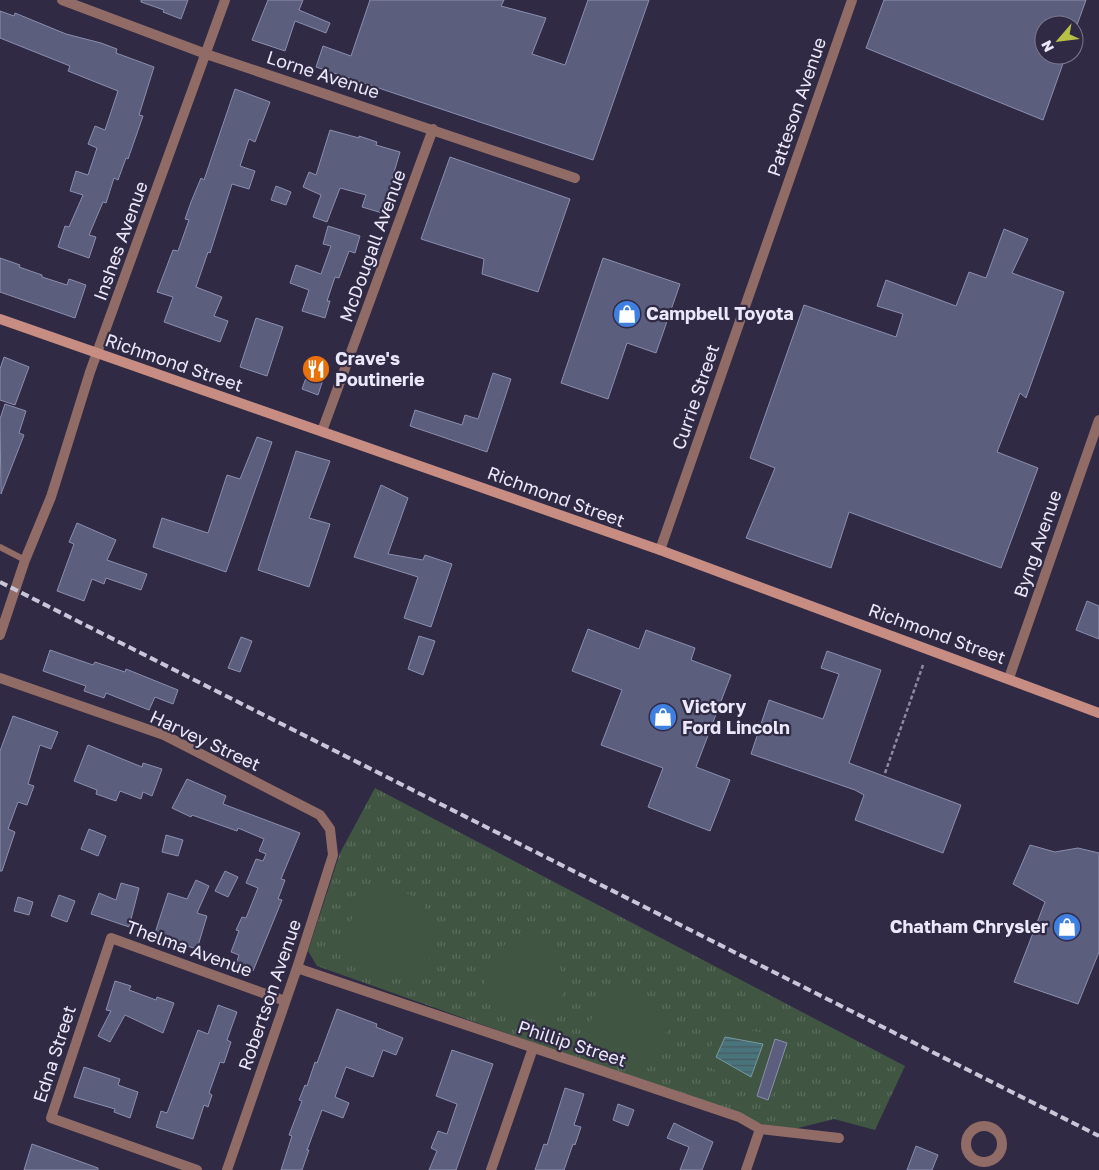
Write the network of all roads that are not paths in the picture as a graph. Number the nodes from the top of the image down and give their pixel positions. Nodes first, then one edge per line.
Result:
1 (62, 0) edge
2 (225, 0) edge
3 (852, 0) edge
4 (206, 54) junction
5 (433, 129) junction
6 (575, 178) dead end
7 (772, 226) joint
8 (0, 320) edge
9 (97, 353) junction
10 (1099, 420) edge
11 (322, 431) junction
12 (0, 547) edge
13 (660, 550) junction
14 (24, 560) junction
15 (0, 635) edge
16 (0, 678) edge
17 (1008, 678) junction
18 (1099, 713) edge
19 (330, 829) joint
20 (111, 938) joint
21 (297, 968) junction
22 (285, 1001) junction
23 (533, 1048) junction
24 (760, 1129) junction
25 (839, 1138) dead end
26 (968, 1151) junction
27 (992, 1160) junction
28 (198, 1170) edge
29 (227, 1170) edge
30 (491, 1170) edge
31 (746, 1170) edge
32 (974, 1170) edge
33 (979, 1170) edge

1 - 4 street, Lorne Avenue
2 - 4 street, Inshes Avenue
3 - 7 street, Patteson Avenue
4 - 5 street, Lorne Avenue
4 - 9 street, Inshes Avenue
5 - 6 street, Lorne Avenue
5 - 11 street, McDougall Avenue
7 - 13 street, Currie Street
8 - 9 main road, Richmond Street
9 - 11 main road, Richmond Street
9 - 14 street, Inshes Avenue
10 - 17 street, Byng Avenue
11 - 13 main road, Richmond Street
12 - 14 lane
13 - 17 main road, Richmond Street
14 - 15 street, Inshes Avenue
16 - 19 street, Harvey Street
17 - 18 main road, Richmond Street
19 - 21 street, Robertson Avenue
20 - 22 street, Thelma Avenue
20 - 28 street, Edna Street
21 - 22 street, Robertson Avenue
21 - 23 street, Phillip Street
22 - 29 street, Robertson Avenue
23 - 24 street, Phillip Street
23 - 30 street
24 - 25 street, Phillip Street
24 - 31 street
26 - 27 street
26 - 27 street
26 - 32 street
27 - 33 street

